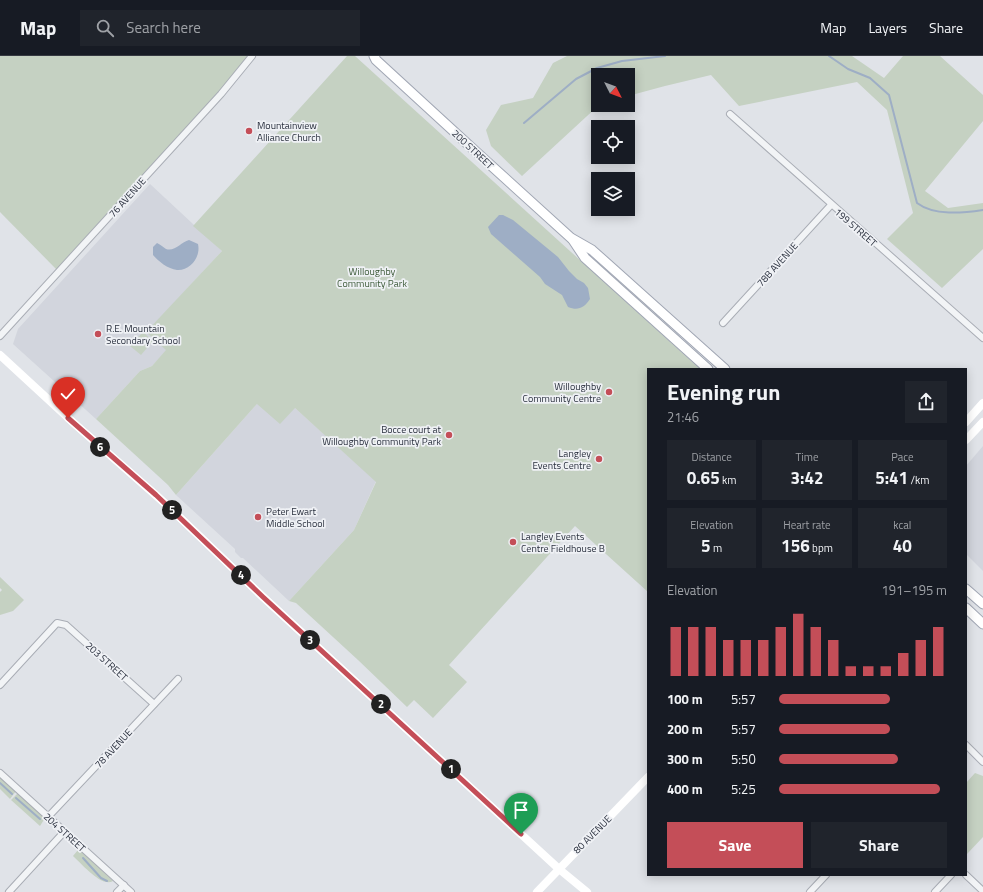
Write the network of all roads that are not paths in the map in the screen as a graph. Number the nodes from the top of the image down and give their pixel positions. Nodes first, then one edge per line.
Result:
1 (252, 56) edge
2 (373, 57) edge
3 (730, 114) dead end
4 (831, 205) junction
5 (571, 238) junction
6 (723, 323) dead end
7 (0, 336) edge
8 (983, 338) edge
9 (0, 355) edge
10 (707, 368) edge
11 (724, 368) edge
12 (983, 403) edge
13 (967, 421) edge
14 (983, 422) edge
15 (967, 439) edge
16 (967, 590) edge
17 (983, 604) edge
18 (967, 609) edge
19 (983, 624) edge
20 (178, 679) dead end
21 (0, 685) edge
22 (154, 704) junction
23 (967, 746) edge
24 (983, 762) edge
25 (0, 773) edge
26 (647, 778) edge
27 (48, 817) junction
28 (64, 832) junction
29 (559, 869) junction
30 (825, 876) edge
31 (950, 876) edge
32 (967, 876) edge
33 (124, 885) junction
34 (983, 891) edge
35 (9, 892) edge
36 (118, 892) edge
37 (131, 892) edge
38 (537, 892) edge
39 (588, 892) edge
40 (810, 892) edge
41 (936, 892) edge

1 - 7 street, 76 AVENUE
2 - 5 main road, 200 STREET
3 - 4 street, 199 STREET
4 - 6 street, 78B AVENUE
4 - 8 street, 199 STREET
5 - 10 main road, 200 STREET
5 - 11 main road, 200 STREET
9 - 29 main road
12 - 13 main road
14 - 15 main road
16 - 17 main road
18 - 19 main road
20 - 22 street, 78 AVENUE
21 - 22 street, 203 STREET
22 - 27 street, 78 AVENUE
23 - 24 street
25 - 27 street, 204 STREET
26 - 29 main road, 80 AVENUE
27 - 28 street, 204 STREET
28 - 33 street, 204 STREET
28 - 35 street
29 - 38 main road, 80 AVENUE
29 - 39 main road
30 - 40 street
31 - 41 street
32 - 34 street
33 - 36 street
33 - 37 street, 204 STREET

